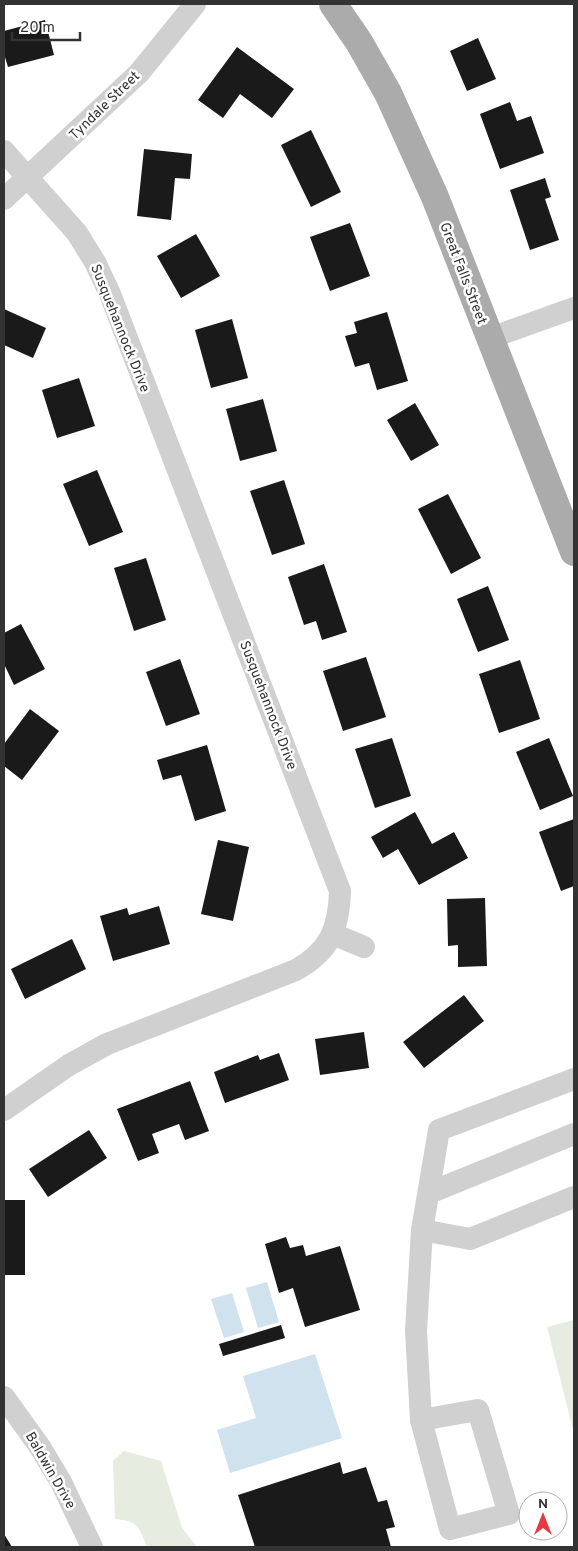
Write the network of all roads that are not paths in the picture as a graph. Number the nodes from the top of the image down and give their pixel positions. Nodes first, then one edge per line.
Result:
1 (195, 4) edge
2 (333, 4) edge
3 (4, 151) edge
4 (28, 177) junction
5 (4, 199) edge
6 (574, 308) edge
7 (490, 338) junction
8 (574, 552) edge
9 (333, 934) junction
10 (364, 947) dead end
11 (574, 1079) edge
12 (4, 1110) edge
13 (574, 1134) edge
14 (429, 1193) junction
15 (574, 1197) edge
16 (422, 1230) junction
17 (4, 1397) edge
18 (421, 1420) junction
19 (92, 1547) edge

1 - 4 street, Tyndale Street
2 - 7 main road, Great Falls Street
3 - 4 street, Susquehannock Drive
4 - 5 street, Tyndale Street
4 - 9 street, Susquehannock Drive
6 - 7 street
7 - 8 main road, Great Falls Street
9 - 10 street
9 - 12 street, Susquehannock Drive
11 - 14 street
13 - 14 street
14 - 16 street
15 - 16 street
16 - 18 street
17 - 19 street, Baldwin Drive
18 - 18 street

